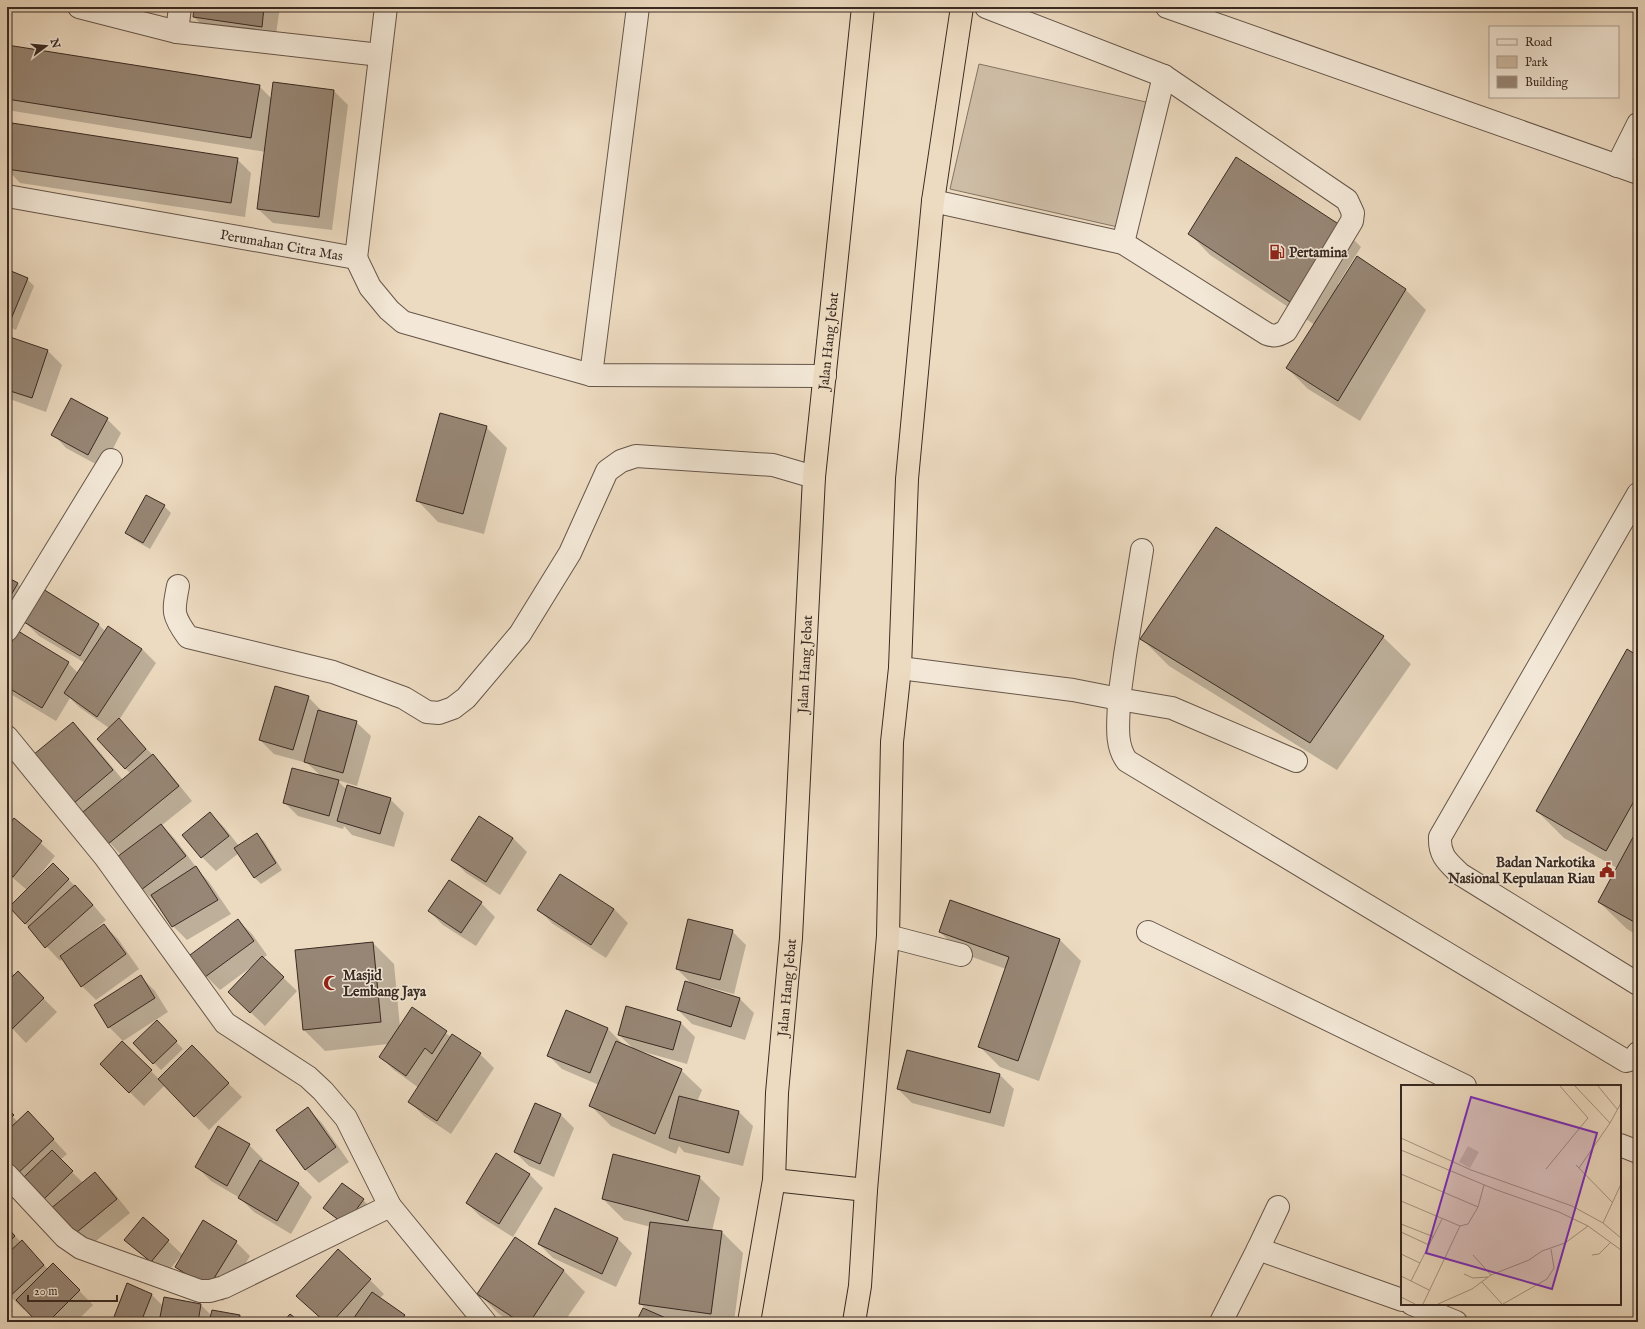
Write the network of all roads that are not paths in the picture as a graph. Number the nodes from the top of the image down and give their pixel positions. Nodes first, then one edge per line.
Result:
1 (180, 7) edge
2 (386, 7) edge
3 (638, 7) edge
4 (864, 7) edge
5 (962, 7) edge
6 (986, 7) edge
7 (1167, 7) edge
8 (84, 8) edge
9 (177, 32) junction
10 (380, 55) junction
11 (1164, 76) junction
12 (1638, 124) edge
13 (1617, 166) junction
14 (1638, 173) edge
15 (7, 196) edge
16 (933, 201) junction
17 (1123, 243) junction
18 (356, 258) junction
19 (591, 375) junction
20 (825, 376) junction
21 (111, 460) dead end
22 (814, 477) junction
23 (1638, 494) edge
24 (1142, 550) dead end
25 (178, 586) dead end
26 (7, 630) edge
27 (900, 668) junction
28 (1119, 699) junction
29 (7, 737) edge
30 (1296, 761) dead end
31 (1148, 932) dead end
32 (888, 936) junction
33 (961, 955) dead end
34 (1638, 984) edge
35 (1638, 1053) edge
36 (1463, 1085) edge
37 (1621, 1146) edge
38 (1638, 1152) edge
39 (7, 1175) edge
40 (774, 1180) junction
41 (866, 1190) junction
42 (390, 1206) junction
43 (1278, 1207) dead end
44 (1258, 1248) junction
45 (1401, 1300) edge
46 (1414, 1305) edge
47 (485, 1322) edge
48 (749, 1322) edge
49 (854, 1322) edge
50 (1221, 1322) edge
51 (1456, 1322) edge

1 - 9 street
2 - 10 street, Perumahan Citra Mas
3 - 19 street
4 - 20 highway, Jalan Hang Jebat
5 - 16 highway
6 - 11 street
7 - 13 street
8 - 9 street
9 - 10 street
10 - 18 street, Perumahan Citra Mas
11 - 17 street
11 - 17 street
12 - 13 street
13 - 14 street
15 - 18 street, Perumahan Citra Mas
16 - 17 street
16 - 27 highway
18 - 19 street
19 - 20 street
20 - 22 highway, Jalan Hang Jebat
21 - 26 street
22 - 25 street
22 - 40 highway, Jalan Hang Jebat
23 - 34 street
24 - 28 street
27 - 28 street
27 - 32 highway
28 - 30 street
28 - 35 street
29 - 42 street
31 - 36 street
32 - 33 street
32 - 41 highway
37 - 38 street
39 - 42 street
40 - 41 highway
40 - 48 highway, Jalan Hang Jebat
41 - 49 highway
42 - 47 street
43 - 44 street
44 - 45 street
44 - 50 street
46 - 51 street

